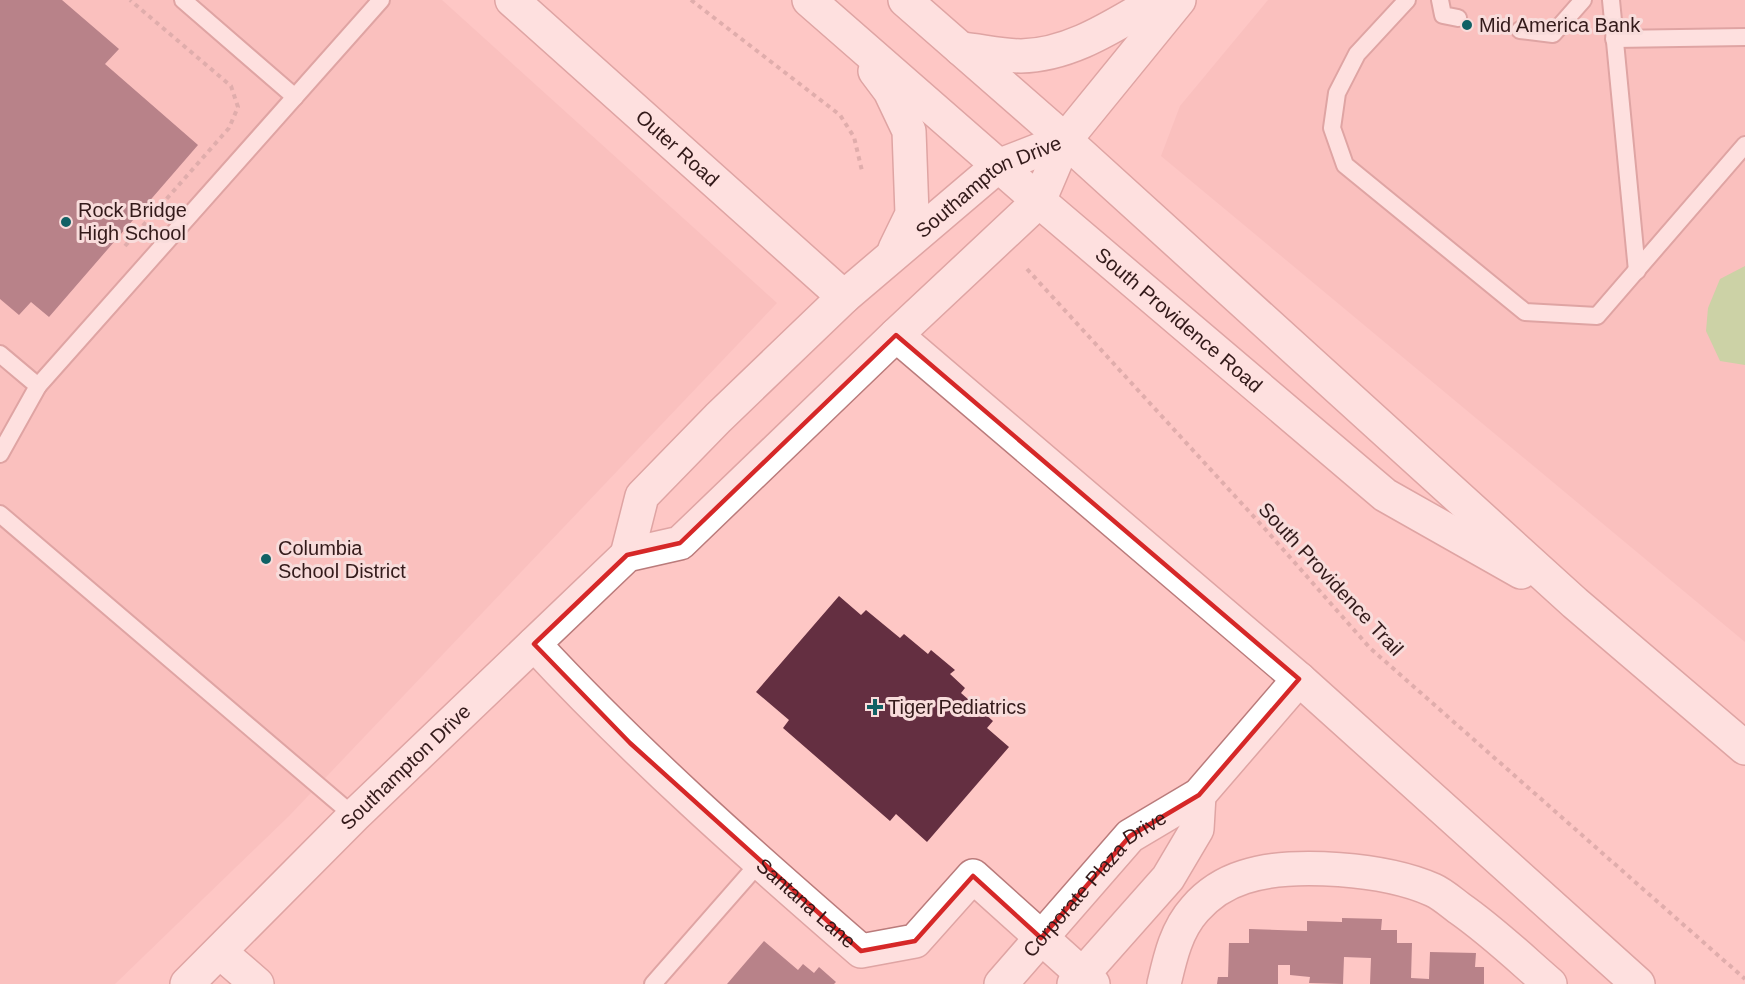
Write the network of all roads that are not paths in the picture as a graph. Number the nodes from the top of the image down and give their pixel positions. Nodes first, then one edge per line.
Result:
1 (183, 0) edge
2 (381, 0) edge
3 (512, 0) edge
4 (809, 0) edge
5 (905, 0) edge
6 (1158, 0) edge
7 (1179, 0) edge
8 (1407, 0) edge
9 (1440, 0) edge
10 (1583, 0) edge
11 (1611, 0) edge
12 (1458, 18) dead end
13 (1520, 30) dead end
14 (849, 35) junction
15 (1745, 37) edge
16 (1614, 39) junction
17 (961, 49) junction
18 (295, 97) junction
19 (1065, 140) junction
20 (1745, 145) edge
21 (998, 166) junction
22 (1039, 201) junction
23 (890, 258) junction
24 (1637, 270) junction
25 (844, 297) junction
26 (896, 335) junction
27 (0, 354) edge
28 (38, 386) junction
29 (0, 454) edge
30 (0, 514) edge
31 (627, 555) junction
32 (1575, 603) junction
33 (534, 644) junction
34 (1299, 679) junction
35 (1745, 748) edge
36 (1199, 795) junction
37 (354, 816) junction
38 (759, 863) junction
39 (1041, 938) junction
40 (220, 952) junction
41 (1083, 981) edge
42 (187, 984) edge
43 (257, 984) edge
44 (653, 984) edge
45 (1001, 984) edge
46 (1164, 984) edge
47 (1550, 984) edge
48 (1638, 984) edge

1 - 18 lane
2 - 18 lane
3 - 25 street, Outer Road
4 - 14 street, South Providence Road
5 - 17 street, South Providence Road
6 - 17 street
7 - 19 street
8 - 24 lane
9 - 12 lane
10 - 13 lane
11 - 16 lane
14 - 21 street, South Providence Road
14 - 23 street
15 - 16 lane
16 - 24 lane
17 - 19 street, South Providence Road
18 - 28 lane
19 - 21 street, Southampton Drive
19 - 22 street, Southampton Drive
19 - 32 street, South Providence Road
20 - 24 lane
21 - 22 street, South Providence Road
21 - 23 street, Southampton Drive
22 - 26 street, Southampton Drive
22 - 32 street, South Providence Road
23 - 25 street, Southampton Drive
25 - 31 street, Southampton Drive
26 - 31 street, Southampton Drive
26 - 34 street
27 - 28 lane
28 - 29 lane
30 - 37 lane
31 - 33 street, Southampton Drive
32 - 35 street, South Providence Road
33 - 37 street, Southampton Drive
33 - 38 street, Santana Lane
34 - 36 street, Corporate Plaza Drive
34 - 48 street
36 - 39 street, Corporate Plaza Drive
36 - 41 street, Corporate Plaza Drive
37 - 40 street, Southampton Drive
38 - 39 street, Santana Lane
38 - 44 lane
39 - 41 street, Santana Lane
39 - 45 street, Corporate Plaza Drive
40 - 42 street, Southampton Drive
40 - 43 street
46 - 47 street

